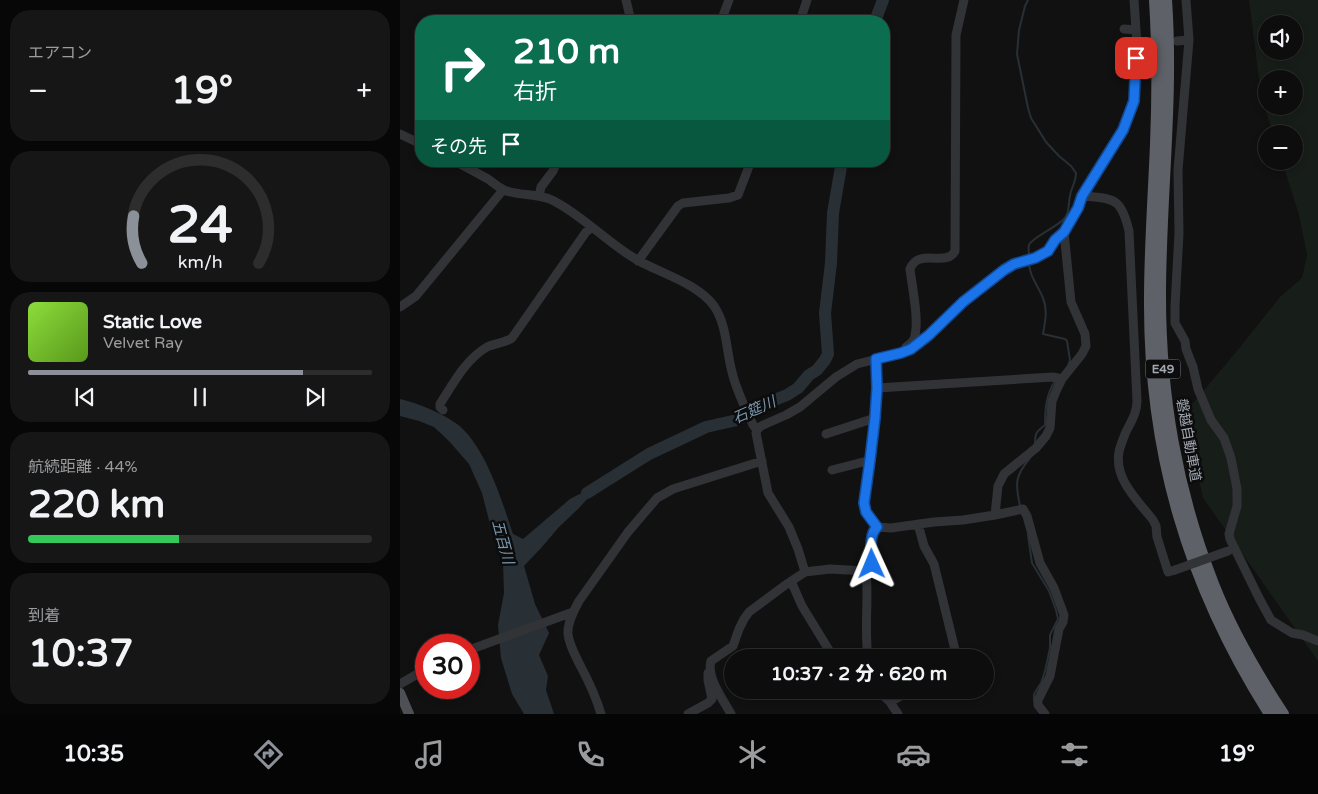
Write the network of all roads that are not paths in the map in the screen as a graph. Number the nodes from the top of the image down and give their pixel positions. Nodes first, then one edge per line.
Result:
1 (626, 0) edge
2 (729, 0) edge
3 (807, 0) edge
4 (964, 0) edge
5 (1134, 0) edge
6 (1155, 0) edge
7 (1166, 0) edge
8 (1186, 0) edge
9 (630, 15) edge
10 (723, 15) edge
11 (802, 15) edge
12 (1124, 29) dead end
13 (1136, 30) junction
14 (1189, 40) junction
15 (1177, 41) dead end
16 (1148, 42) dead end
17 (1137, 43) junction
18 (400, 134) edge
19 (415, 141) edge
20 (466, 167) edge
21 (555, 167) edge
22 (749, 167) edge
23 (503, 190) junction
24 (539, 196) junction
25 (1082, 196) junction
26 (591, 228) junction
27 (1064, 232) junction
28 (638, 261) junction
29 (400, 307) edge
30 (901, 353) junction
31 (876, 359) junction
32 (1062, 379) junction
33 (877, 388) junction
34 (443, 410) dead end
35 (875, 418) junction
36 (755, 428) junction
37 (826, 434) dead end
38 (870, 460) junction
39 (762, 461) junction
40 (832, 470) dead end
41 (995, 515) junction
42 (918, 524) junction
43 (877, 527) junction
44 (1231, 550) junction
45 (866, 571) junction
46 (805, 572) junction
47 (791, 581) junction
48 (573, 612) junction
49 (1318, 641) edge
50 (480, 645) edge
51 (828, 649) edge
52 (868, 649) edge
53 (955, 649) edge
54 (710, 669) junction
55 (415, 675) edge
56 (400, 684) edge
57 (400, 693) edge
58 (887, 699) edge
59 (895, 699) edge
60 (890, 702) junction
61 (408, 714) edge
62 (601, 714) edge
63 (688, 714) edge
64 (731, 714) edge
65 (898, 714) edge
66 (1045, 714) edge
67 (1270, 714) edge
68 (1282, 714) edge

1 - 9 street
2 - 10 street
3 - 11 street
4 - 30 street
5 - 13 street
6 - 67 highway, 磐越自動車道 / E49
7 - 68 highway, 磐越自動車道 / E49
8 - 14 street
12 - 13 street
13 - 17 street
14 - 15 street
14 - 44 street
16 - 17 street
17 - 25 street
18 - 19 street
20 - 23 street
21 - 24 street
22 - 28 street
23 - 24 street
23 - 29 street
24 - 26 street
25 - 27 street
25 - 44 street, bridge
26 - 28 street
26 - 34 street
27 - 30 street
27 - 32 street
28 - 36 street
30 - 31 street
31 - 33 street
31 - 36 street
32 - 33 street
32 - 41 street
33 - 35 street
35 - 37 street
35 - 38 street
36 - 39 street
38 - 40 street
38 - 43 street
39 - 46 street
39 - 48 street
41 - 42 street
41 - 66 street
42 - 43 street
42 - 53 street
43 - 45 street
44 - 49 street
45 - 46 street
45 - 52 street
46 - 47 street
47 - 51 street
47 - 54 street
48 - 50 street
48 - 62 street
54 - 63 street
54 - 64 street
55 - 56 street
57 - 61 main road
58 - 60 street
59 - 60 street
60 - 65 street

